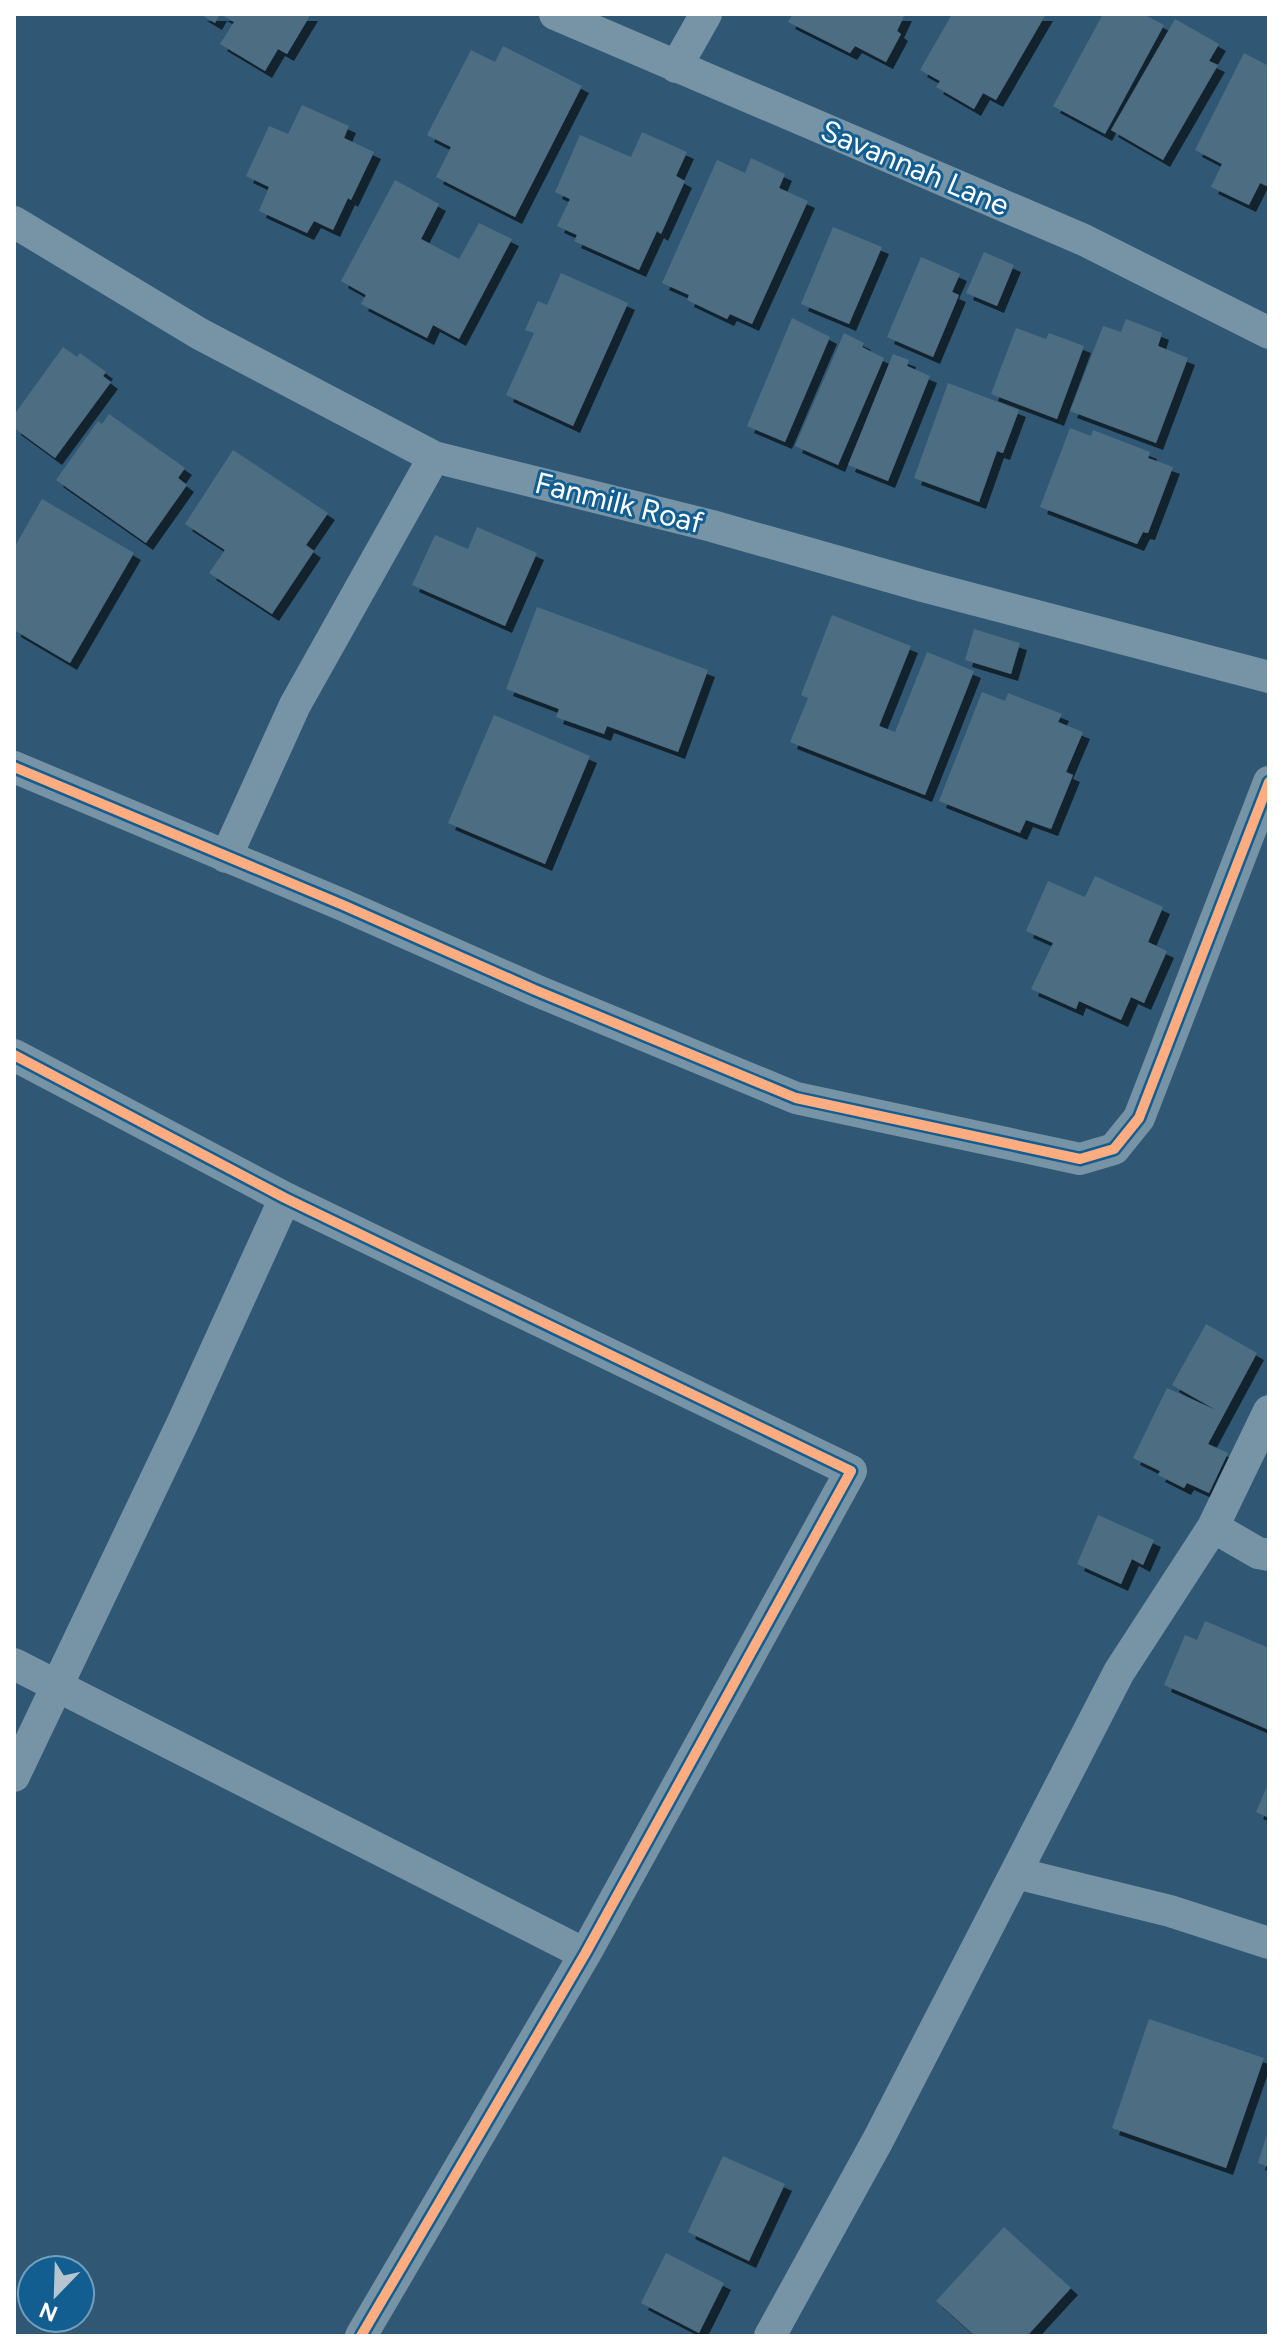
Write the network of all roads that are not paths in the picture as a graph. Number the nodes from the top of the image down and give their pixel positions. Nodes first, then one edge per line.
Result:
1 (555, 14) edge
2 (706, 14) edge
3 (676, 67) junction
4 (14, 222) edge
5 (1269, 333) edge
6 (434, 457) junction
7 (1267, 672) edge
8 (14, 767) edge
9 (1269, 782) edge
10 (226, 857) junction
11 (14, 1055) edge
12 (285, 1198) junction
13 (1269, 1411) edge
14 (1213, 1527) junction
15 (1269, 1555) edge
16 (14, 1664) edge
17 (59, 1686) junction
18 (14, 1776) edge
19 (1016, 1873) junction
20 (1269, 1943) edge
21 (585, 1954) junction
22 (361, 2336) edge
23 (770, 2336) edge

1 - 3 street, Savannah Lane
2 - 3 street
3 - 5 street, Savannah Lane
4 - 6 street, Fanmilk Roaf
6 - 7 street, Fanmilk Roaf
6 - 10 street
8 - 10 street
9 - 10 street
11 - 12 street
12 - 17 street
12 - 21 street
13 - 14 street
14 - 15 street
14 - 19 street
16 - 17 street
17 - 18 street
17 - 21 street
19 - 20 street
19 - 23 street
21 - 22 street

